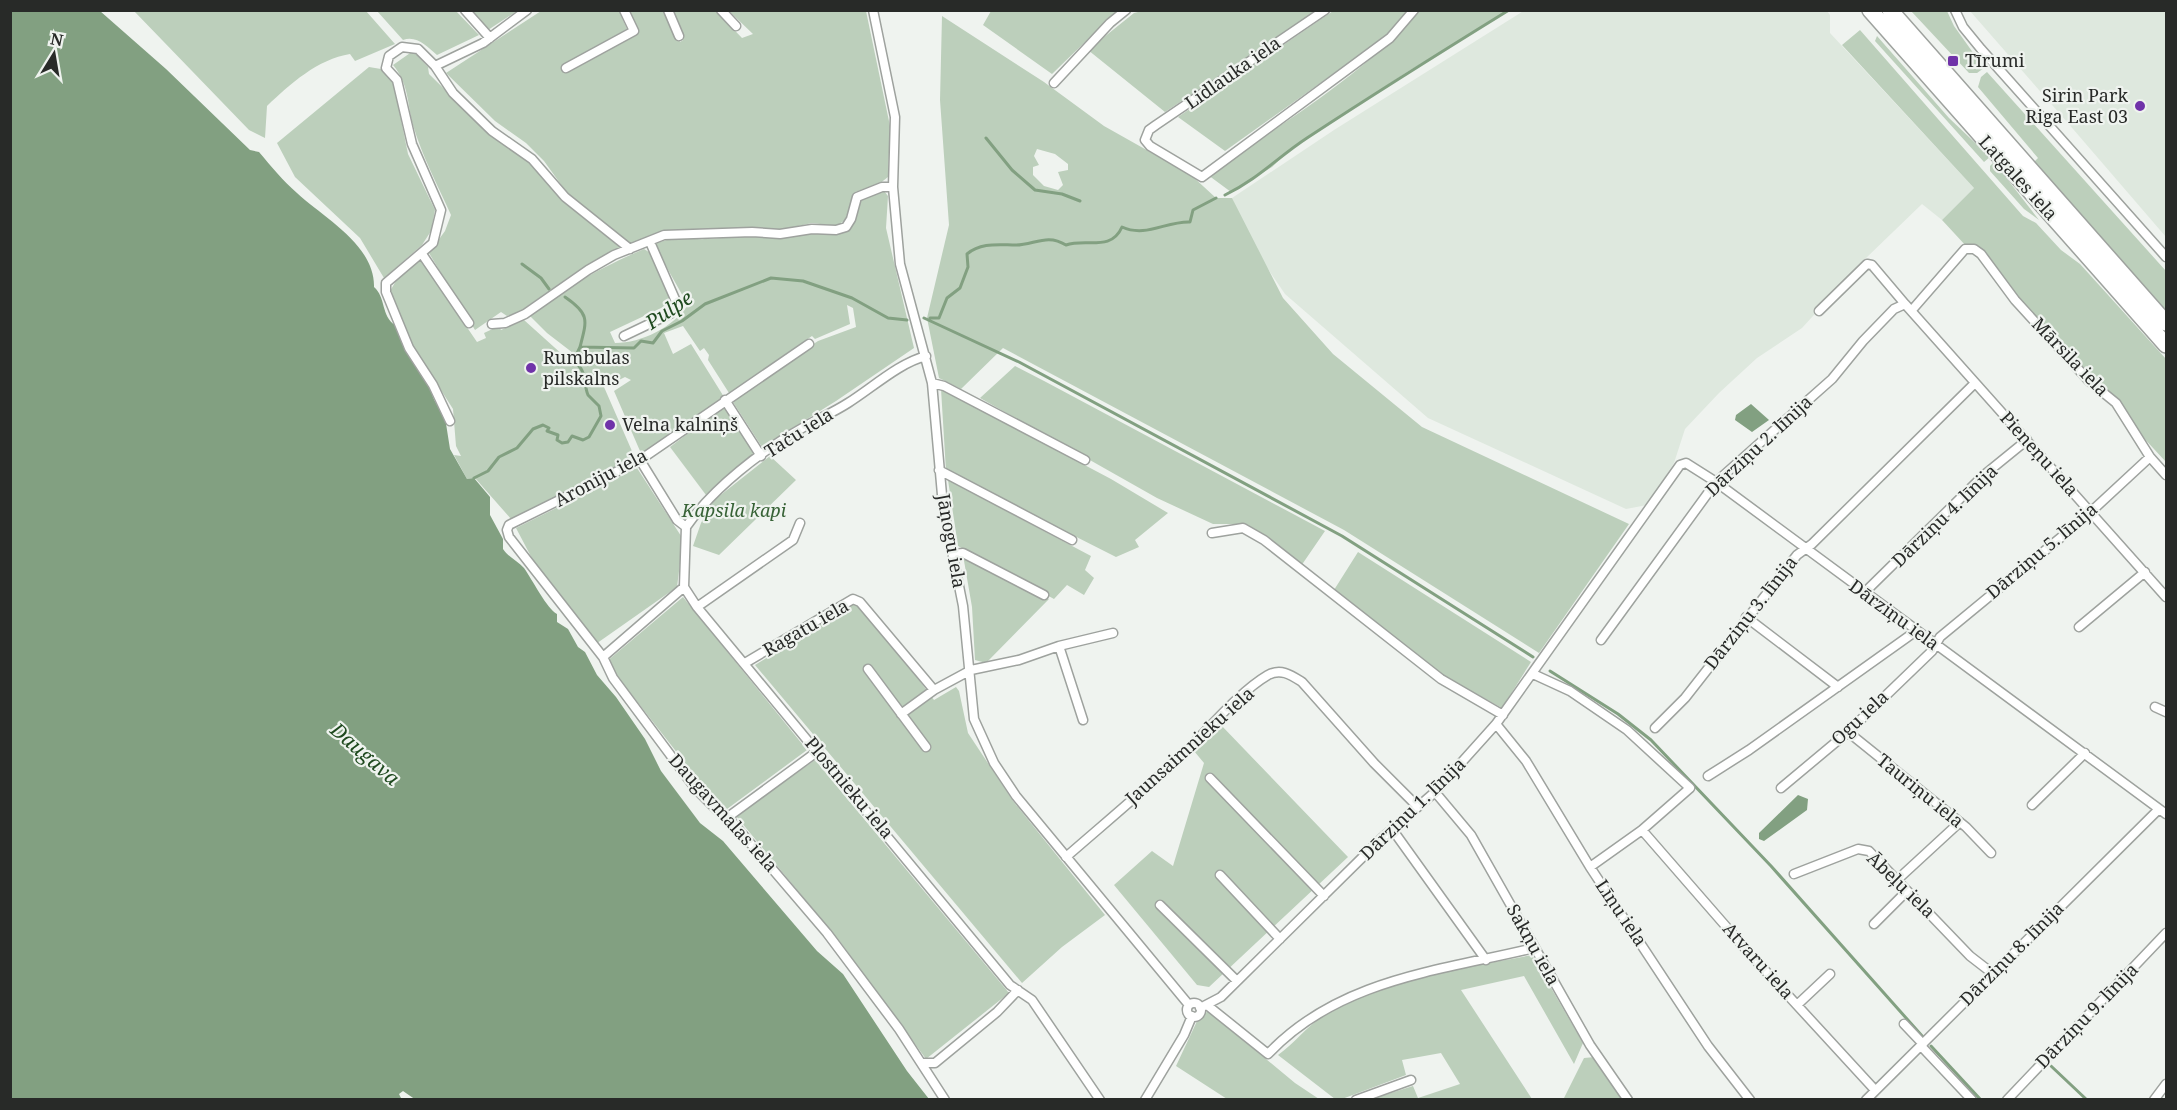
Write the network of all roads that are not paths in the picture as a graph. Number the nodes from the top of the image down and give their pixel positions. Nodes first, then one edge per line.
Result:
1 (465, 10) edge
2 (527, 10) edge
3 (624, 10) edge
4 (668, 10) edge
5 (721, 10) edge
6 (873, 10) edge
7 (1126, 10) edge
8 (1325, 10) edge
9 (1414, 10) edge
10 (1870, 10) edge
11 (1890, 10) edge
12 (1955, 10) edge
13 (736, 26) dead end
14 (679, 36) dead end
15 (490, 38) junction
16 (435, 66) junction
17 (566, 68) dead end
18 (1054, 83) dead end
19 (893, 187) junction
20 (650, 242) junction
21 (630, 249) junction
22 (1965, 249) joint
23 (422, 254) junction
24 (2166, 256) edge
25 (1909, 307) junction
26 (1819, 311) dead end
27 (469, 323) dead end
28 (2166, 323) edge
29 (492, 324) dead end
30 (624, 336) dead end
31 (808, 344) dead end
32 (2166, 345) edge
33 (926, 356) junction
34 (932, 383) junction
35 (1975, 383) junction
36 (725, 400) junction
37 (450, 421) dead end
38 (2027, 440) junction
39 (761, 456) junction
40 (2150, 457) junction
41 (640, 460) junction
42 (1086, 460) dead end
43 (939, 470) junction
44 (2166, 475) edge
45 (1716, 482) junction
46 (2091, 511) junction
47 (800, 523) dead end
48 (509, 525) joint
49 (1638, 525) joint
50 (686, 527) junction
51 (1212, 533) dead end
52 (1072, 540) dead end
53 (1805, 549) junction
54 (953, 554) junction
55 (2145, 572) junction
56 (684, 587) junction
57 (1864, 593) junction
58 (1044, 595) dead end
59 (2166, 597) edge
60 (697, 607) junction
61 (1746, 617) junction
62 (2079, 627) dead end
63 (1916, 631) junction
64 (1113, 633) dead end
65 (1601, 640) dead end
66 (1935, 645) junction
67 (1059, 646) junction
68 (603, 657) junction
69 (745, 663) junction
70 (868, 669) dead end
71 (971, 670) junction
72 (1533, 674) junction
73 (1838, 687) junction
74 (934, 690) junction
75 (2155, 708) dead end
76 (2166, 712) edge
77 (901, 714) junction
78 (1503, 715) junction
79 (1083, 720) dead end
80 (1496, 724) junction
81 (1655, 728) dead end
82 (1848, 732) junction
83 (926, 747) dead end
84 (818, 751) junction
85 (2085, 753) junction
86 (1708, 776) dead end
87 (1210, 778) dead end
88 (1781, 788) dead end
89 (1435, 792) junction
90 (2032, 805) dead end
91 (1417, 806) junction
92 (2163, 811) edge
93 (728, 817) junction
94 (1960, 822) junction
95 (1392, 829) junction
96 (1642, 831) junction
97 (1991, 853) dead end
98 (1066, 858) junction
99 (1590, 867) junction
100 (1794, 874) dead end
101 (1220, 875) dead end
102 (1897, 880) junction
103 (1907, 891) junction
104 (1324, 896) junction
105 (1160, 905) dead end
106 (1874, 924) dead end
107 (2166, 933) edge
108 (1280, 939) junction
109 (1534, 948) junction
110 (1486, 960) junction
111 (1992, 972) junction
112 (1830, 974) dead end
113 (1237, 981) junction
114 (1018, 990) junction
115 (1189, 1005) junction
116 (1797, 1005) junction
117 (1203, 1006) junction
118 (1192, 1017) junction
119 (1904, 1024) dead end
120 (1922, 1045) junction
121 (922, 1063) junction
122 (1411, 1080) dead end
123 (2166, 1084) edge
124 (1875, 1090) junction
125 (945, 1100) edge
126 (1100, 1100) edge
127 (1145, 1100) edge
128 (1356, 1100) edge
129 (1628, 1100) edge
130 (1750, 1100) edge
131 (1866, 1100) edge
132 (1972, 1100) edge
133 (2007, 1100) edge
134 (2154, 1100) edge

1 - 15 street
2 - 15 street
3 - 17 street
4 - 14 street
5 - 13 street
6 - 19 street, Jāņogu iela
7 - 18 street
8 - 9 street, Lidlauka iela
10 - 32 highway, Latgales iela
11 - 28 highway, Latgales iela
12 - 24 street
15 - 16 street
16 - 21 street
16 - 23 street
19 - 20 street
19 - 33 street, Jāņogu iela
20 - 21 street
20 - 30 street
21 - 29 street
22 - 25 street, Dārziņu 2. līnija
22 - 40 street, Mārsila iela
23 - 27 street
23 - 37 street
25 - 26 street
25 - 35 street, Pieneņu iela
25 - 45 street, Dārziņu 2. līnija
31 - 36 street, Aroniju iela
33 - 34 street, Jāņogu iela
33 - 39 street, Taču iela
34 - 42 street
34 - 43 street, Jāņogu iela
35 - 38 street, Pieneņu iela
35 - 53 street, Dārziņu 3. līnija
36 - 39 street
36 - 41 street, Aroniju iela
38 - 46 street, Pieneņu iela
38 - 57 street, Dārziņu 4. līnija
39 - 50 street, Taču iela
40 - 44 street, Mārsila iela
40 - 46 street, Dārziņu 5. līnija
41 - 48 street, Aroniju iela
41 - 50 street
43 - 52 street
43 - 54 street, Jāņogu iela
45 - 49 street, Dārziņu iela
45 - 53 street, Dārziņu iela
45 - 65 street, Dārziņu 2. līnija
46 - 55 street, Pieneņu iela
46 - 66 street, Dārziņu 5. līnija
47 - 60 street
48 - 68 street, Daugavmalas iela
49 - 72 street, Dārziņu 1. līnija
50 - 56 street
51 - 78 street
53 - 57 street, Dārziņu iela
53 - 61 street, Dārziņu 3. līnija
54 - 58 street
54 - 71 street, Jāņogu iela
55 - 59 street, Pieneņu iela
55 - 62 street
56 - 60 street, Plostnieku iela
56 - 68 street
57 - 63 street, Dārziņu iela
60 - 69 street, Plostnieku iela
61 - 73 street
61 - 81 street, Dārziņu 3. līnija
63 - 66 street, Dārziņu iela
63 - 73 street
64 - 67 street
66 - 82 street, Ogu iela
66 - 85 street, Dārziņu iela
67 - 71 street
67 - 79 street
68 - 93 street, Daugavmalas iela
69 - 74 street, Ragatu iela
69 - 84 street, Plostnieku iela
70 - 77 street
71 - 74 street
71 - 98 street, Jāņogu iela
72 - 78 street, Dārziņu 1. līnija
72 - 96 street
73 - 86 street
74 - 77 street
75 - 76 street
77 - 83 street
78 - 80 street, Dārziņu 1. līnija
80 - 89 street, Dārziņu 1. līnija
80 - 99 street, Līņu iela
82 - 88 street, Ogu iela
82 - 94 street, Tauriņu iela
84 - 93 street
84 - 114 street, Plostnieku iela
85 - 90 street
85 - 92 street, Dārziņu iela
87 - 104 street
89 - 91 street, Dārziņu 1. līnija
89 - 109 street, Sakņu iela
91 - 95 street, Dārziņu 1. līnija
91 - 98 street, Jaunsaimnieku iela
92 - 111 street, Dārziņu 8. līnija
93 - 121 street, Daugavmalas iela
94 - 97 street, Tauriņu iela
94 - 102 street
95 - 104 street, Dārziņu 1. līnija
95 - 110 street
96 - 99 street
96 - 116 street, Atvaru iela
98 - 115 street, Jāņogu iela
99 - 130 street, Līņu iela
100 - 102 street, Ābeļu iela
101 - 108 street
102 - 103 street, Ābeļu iela
103 - 106 street
103 - 111 street, Ābeļu iela
104 - 108 street, Dārziņu 1. līnija
105 - 113 street
107 - 133 street, Dārziņu 9. līnija
108 - 113 street, Dārziņu 1. līnija
109 - 110 street
109 - 129 street, Sakņu iela
110 - 117 street
111 - 120 street, Dārziņu 8. līnija
112 - 116 street
113 - 117 street, Dārziņu 1. līnija
114 - 121 street
114 - 126 street, Plostnieku iela
115 - 117 street
115 - 118 street, Jāņogu iela
116 - 124 street, Atvaru iela
117 - 118 street
118 - 127 street
119 - 120 street
120 - 124 street, Dārziņu 8. līnija
120 - 132 street
121 - 125 street, Daugavmalas iela
122 - 128 street
123 - 134 street
124 - 131 street, Dārziņu 8. līnija

